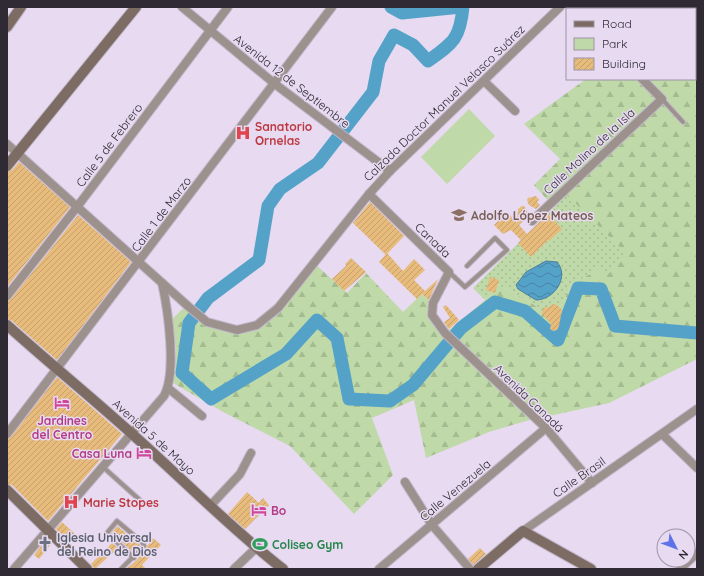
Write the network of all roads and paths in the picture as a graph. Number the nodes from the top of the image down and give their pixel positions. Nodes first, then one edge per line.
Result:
1 (21, 7) edge
2 (136, 7) edge
3 (182, 7) edge
4 (228, 7) edge
5 (332, 7) edge
6 (560, 7) edge
7 (7, 27) edge
8 (209, 31) junction
9 (643, 80) edge
10 (484, 81) junction
11 (275, 84) junction
12 (662, 99) junction
13 (515, 111) dead end
14 (683, 122) dead end
15 (7, 144) edge
16 (17, 153) junction
17 (7, 166) edge
18 (390, 171) junction
19 (369, 194) junction
20 (77, 207) junction
21 (532, 221) dead end
22 (139, 262) junction
23 (467, 266) dead end
24 (449, 272) junction
25 (162, 283) junction
26 (7, 296) edge
27 (7, 325) edge
28 (445, 333) joint
29 (56, 369) junction
30 (168, 388) junction
31 (697, 409) edge
32 (202, 416) dead end
33 (546, 428) junction
34 (131, 433) junction
35 (7, 434) edge
36 (662, 434) junction
37 (251, 453) dead end
38 (103, 467) junction
39 (697, 468) edge
40 (405, 482) dead end
41 (592, 483) junction
42 (7, 490) edge
43 (142, 502) dead end
44 (210, 506) junction
45 (432, 525) junction
46 (47, 530) junction
47 (523, 531) junction
48 (256, 548) junction
49 (697, 552) edge
50 (134, 558) junction
51 (14, 569) edge
52 (87, 569) edge
53 (121, 569) edge
54 (234, 569) edge
55 (283, 569) edge
56 (379, 569) edge
57 (470, 569) edge
58 (478, 569) edge
59 (591, 569) edge
60 (680, 569) edge

1 - 7 main road
2 - 16 main road
3 - 8 street, Avenida 12 de Septiembre
4 - 8 street, Calle 5 de Febrero
5 - 11 street, Calle 1 de Marzo
6 - 10 street, Calzada Doctor Manuel Velasco Suárez
8 - 11 street, Avenida 12 de Septiembre
8 - 20 street, Calle 5 de Febrero
9 - 12 street
10 - 13 street
10 - 18 street, Calzada Doctor Manuel Velasco Suárez
11 - 18 street, Avenida 12 de Septiembre
11 - 22 street, Calle 1 de Marzo
12 - 14 lane
12 - 21 street, Calle Molino de la Isla
15 - 16 street
16 - 17 main road
16 - 20 street
18 - 19 street, Calzada Doctor Manuel Velasco Suárez
19 - 24 street, Canada
19 - 25 street, Calzada Doctor Manuel Velasco Suárez
20 - 22 street
20 - 26 street, Calle 5 de Febrero
22 - 25 street
22 - 29 street, Calle 1 de Marzo
23 - 24 lane
24 - 28 street, Canada
25 - 30 street
27 - 29 main road, Avenida 5 de Mayo
28 - 33 street, Avenida Canadá
29 - 34 main road, Avenida 5 de Mayo
29 - 35 street, Calle 1 de Marzo
30 - 32 street
30 - 34 street
31 - 36 street, Calle Brasil
33 - 41 street, Avenida Canadá
33 - 45 street, Calle Venezuela
34 - 38 street
34 - 44 main road, Avenida 5 de Mayo
36 - 39 street
36 - 41 street, Calle Brasil
37 - 44 street
38 - 43 lane
38 - 46 street
40 - 45 street
41 - 47 street, Calle Brasil
42 - 46 main road
44 - 48 main road, Avenida 5 de Mayo
45 - 56 street, Calle Venezuela
45 - 57 street
46 - 51 street
46 - 52 main road
47 - 58 main road, Calle Brasil
47 - 59 main road
48 - 54 street
48 - 55 main road, Avenida 5 de Mayo
49 - 60 street
50 - 50 lane
50 - 53 lane

